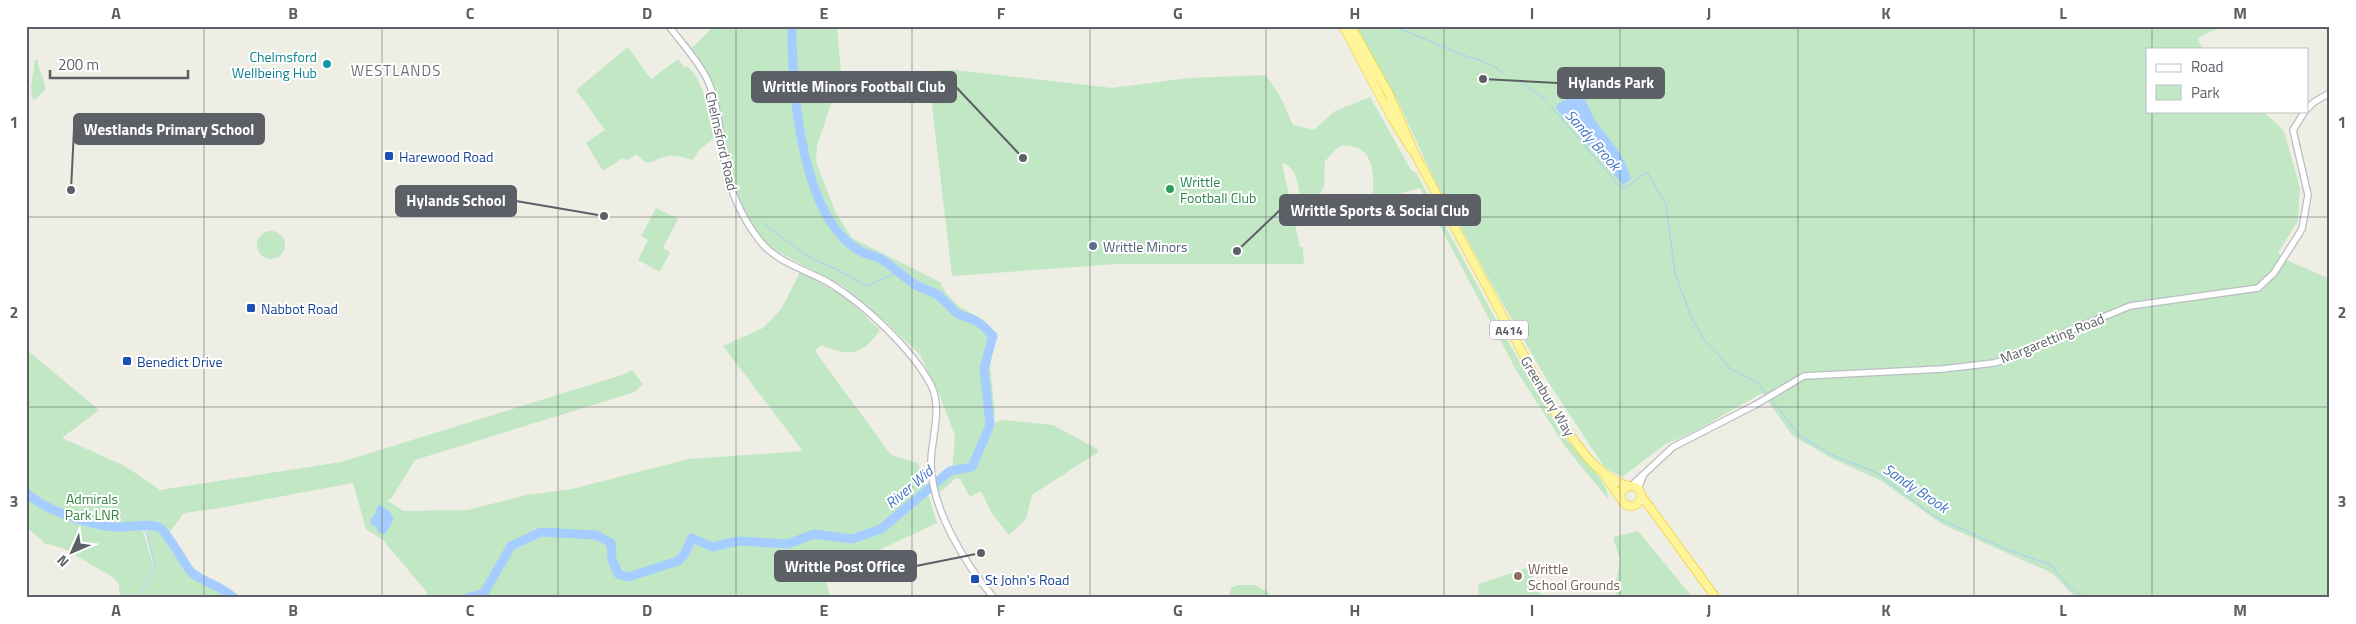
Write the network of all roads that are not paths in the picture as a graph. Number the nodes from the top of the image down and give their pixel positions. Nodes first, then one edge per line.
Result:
1 (669, 26) edge
2 (1343, 26) edge
3 (1351, 26) edge
4 (2330, 93) edge
5 (2308, 108) edge
6 (2305, 112) edge
7 (1416, 154) junction
8 (1604, 474) junction
9 (1635, 489) junction
10 (1621, 499) junction
11 (1636, 504) junction
12 (1653, 514) junction
13 (994, 598) edge
14 (1716, 598) edge

1 - 13 street, Chelmsford Road
2 - 7 highway, Greenbury Way / A414
3 - 7 highway, Greenbury Way / A414
4 - 5 street, Margaretting Road
6 - 9 street, Margaretting Road
7 - 8 highway, Greenbury Way / A414
8 - 9 highway, Greenbury Way / A414
8 - 10 highway, Greenbury Way / A414
9 - 10 highway
9 - 11 highway
9 - 12 highway
10 - 11 highway
11 - 12 highway
12 - 14 highway

